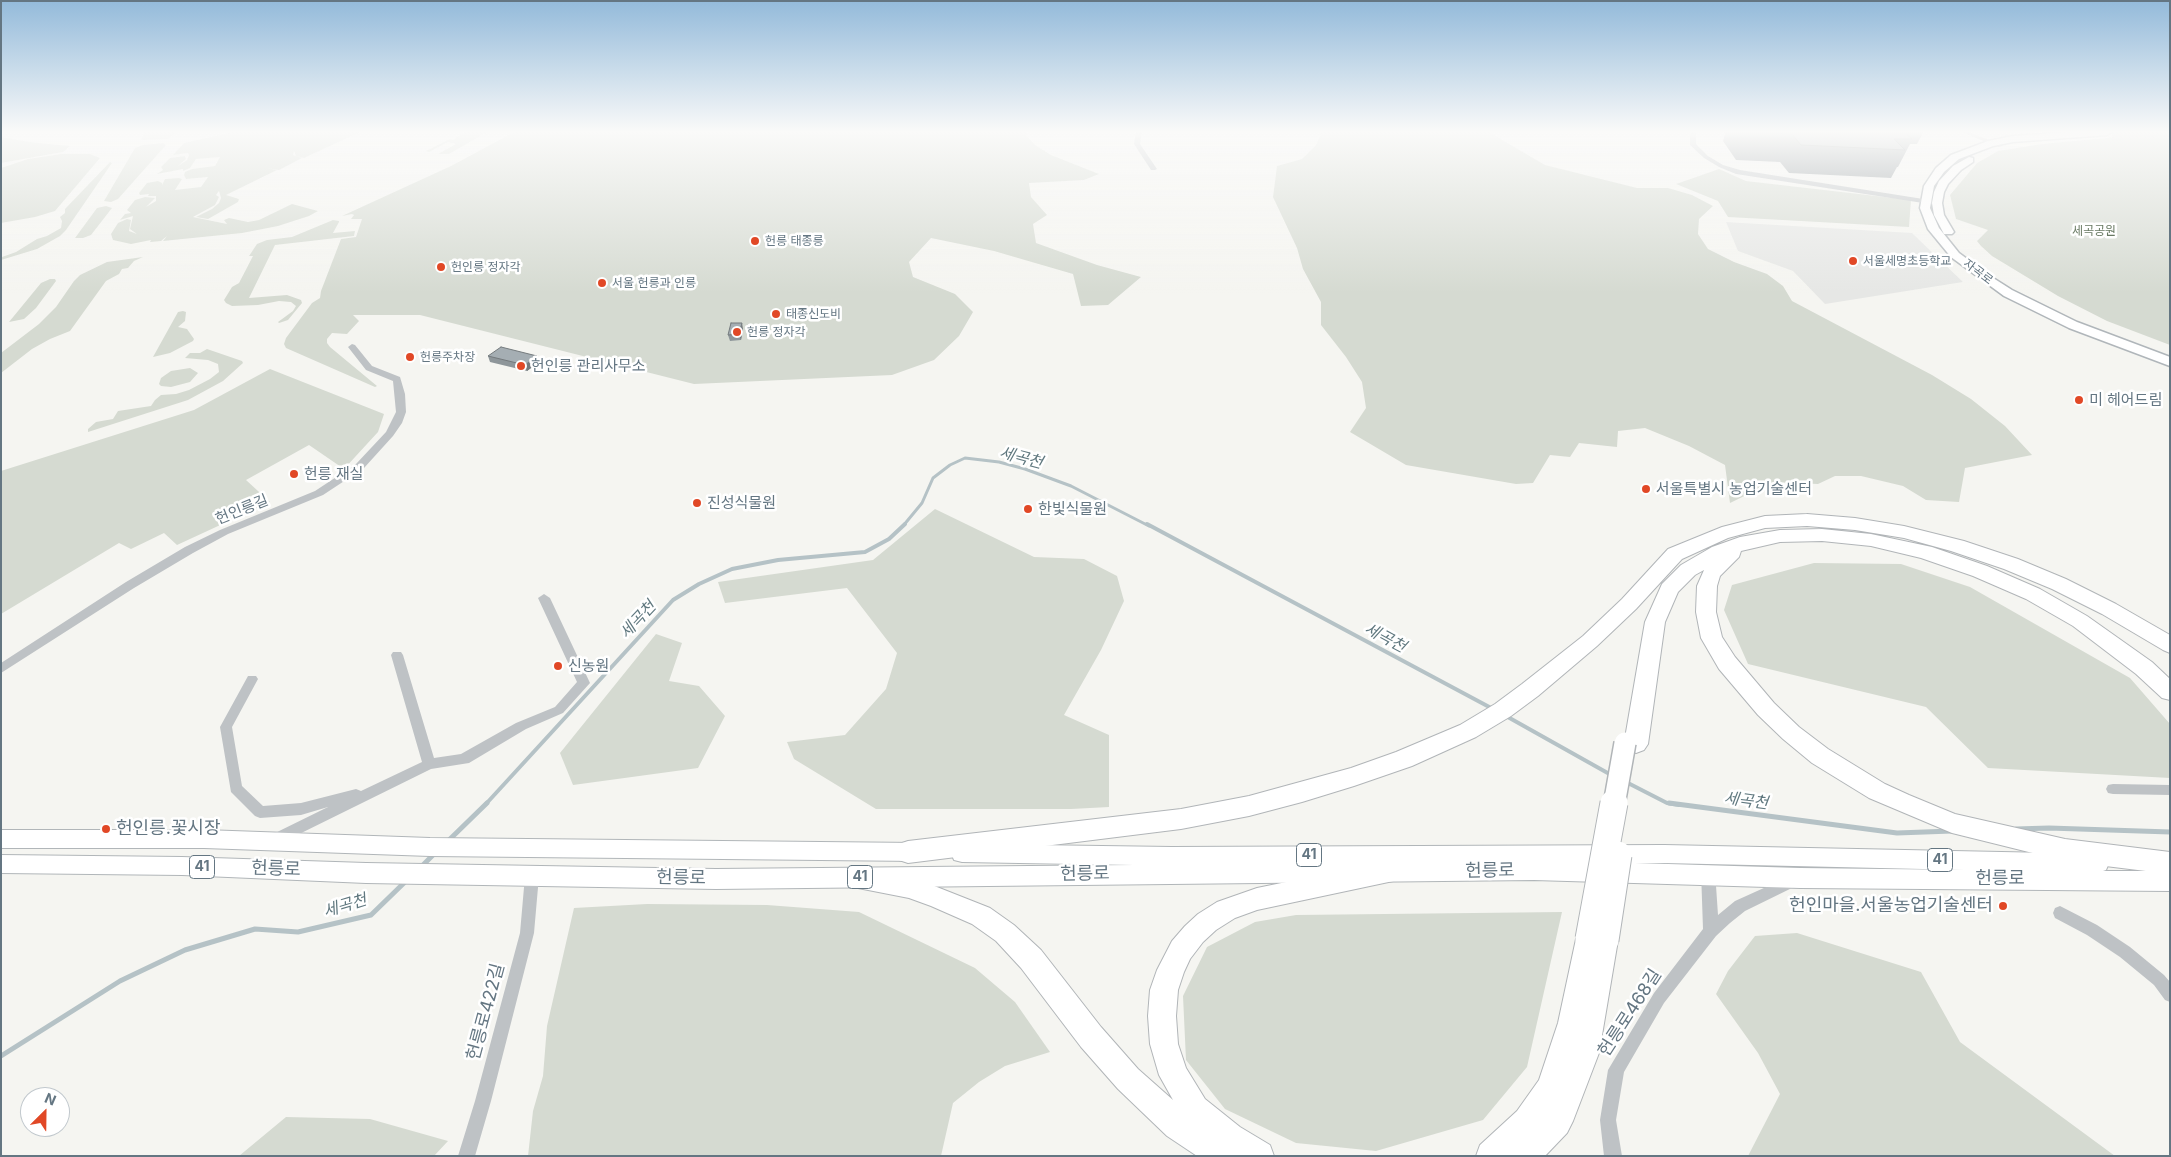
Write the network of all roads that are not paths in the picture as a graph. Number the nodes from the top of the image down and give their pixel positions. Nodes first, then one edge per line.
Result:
1 (1822, 185) edge
2 (1931, 185) edge
3 (1931, 202) junction
4 (352, 347) dead end
5 (2170, 355) edge
6 (2170, 362) edge
7 (1722, 533) junction
8 (1747, 542) junction
9 (544, 598) dead end
10 (2170, 646) edge
11 (397, 655) dead end
12 (1, 668) edge
13 (252, 679) dead end
14 (2170, 692) edge
15 (1630, 744) junction
16 (429, 764) junction
17 (384, 786) junction
18 (2113, 789) dead end
19 (2170, 790) edge
20 (1, 839) edge
21 (272, 841) junction
22 (908, 852) junction
23 (1, 864) edge
24 (2170, 864) edge
25 (1709, 865) junction
26 (1390, 872) junction
27 (532, 876) junction
28 (858, 877) junction
29 (1800, 878) junction
30 (2170, 881) edge
31 (2060, 913) dead end
32 (1711, 931) junction
33 (1597, 939) junction
34 (2169, 993) edge
35 (466, 1156) edge
36 (1224, 1156) edge
37 (1259, 1156) edge
38 (1492, 1156) edge
39 (1523, 1156) edge
40 (1613, 1156) edge

1 - 3 street
2 - 3 main road
3 - 5 main road, 자곡로
3 - 6 main road, 자곡로
4 - 12 street, 헌인릉길
7 - 10 highway
7 - 15 highway
7 - 22 highway
8 - 14 highway
8 - 15 highway
8 - 24 highway
9 - 16 street
11 - 16 street
13 - 17 street
15 - 33 highway, bridge
16 - 17 street
17 - 21 street
18 - 19 street
20 - 21 main road, 헌릉로 / 41
21 - 22 main road, 헌릉로 / 41
22 - 25 main road, 헌릉로 / 41
23 - 27 main road, 헌릉로 / 41
24 - 25 main road, 헌릉로 / 41
25 - 26 main road, 헌릉로 / 41
25 - 29 main road, 헌릉로 / 41
25 - 32 street
26 - 28 main road, 헌릉로 / 41
26 - 37 highway
27 - 28 main road, 헌릉로 / 41
27 - 35 street, 헌릉로422길
28 - 36 highway
29 - 30 main road, 헌릉로 / 41
29 - 32 street, 헌릉로468길
31 - 34 street
32 - 40 street, 헌릉로468길
33 - 38 highway
33 - 39 highway

